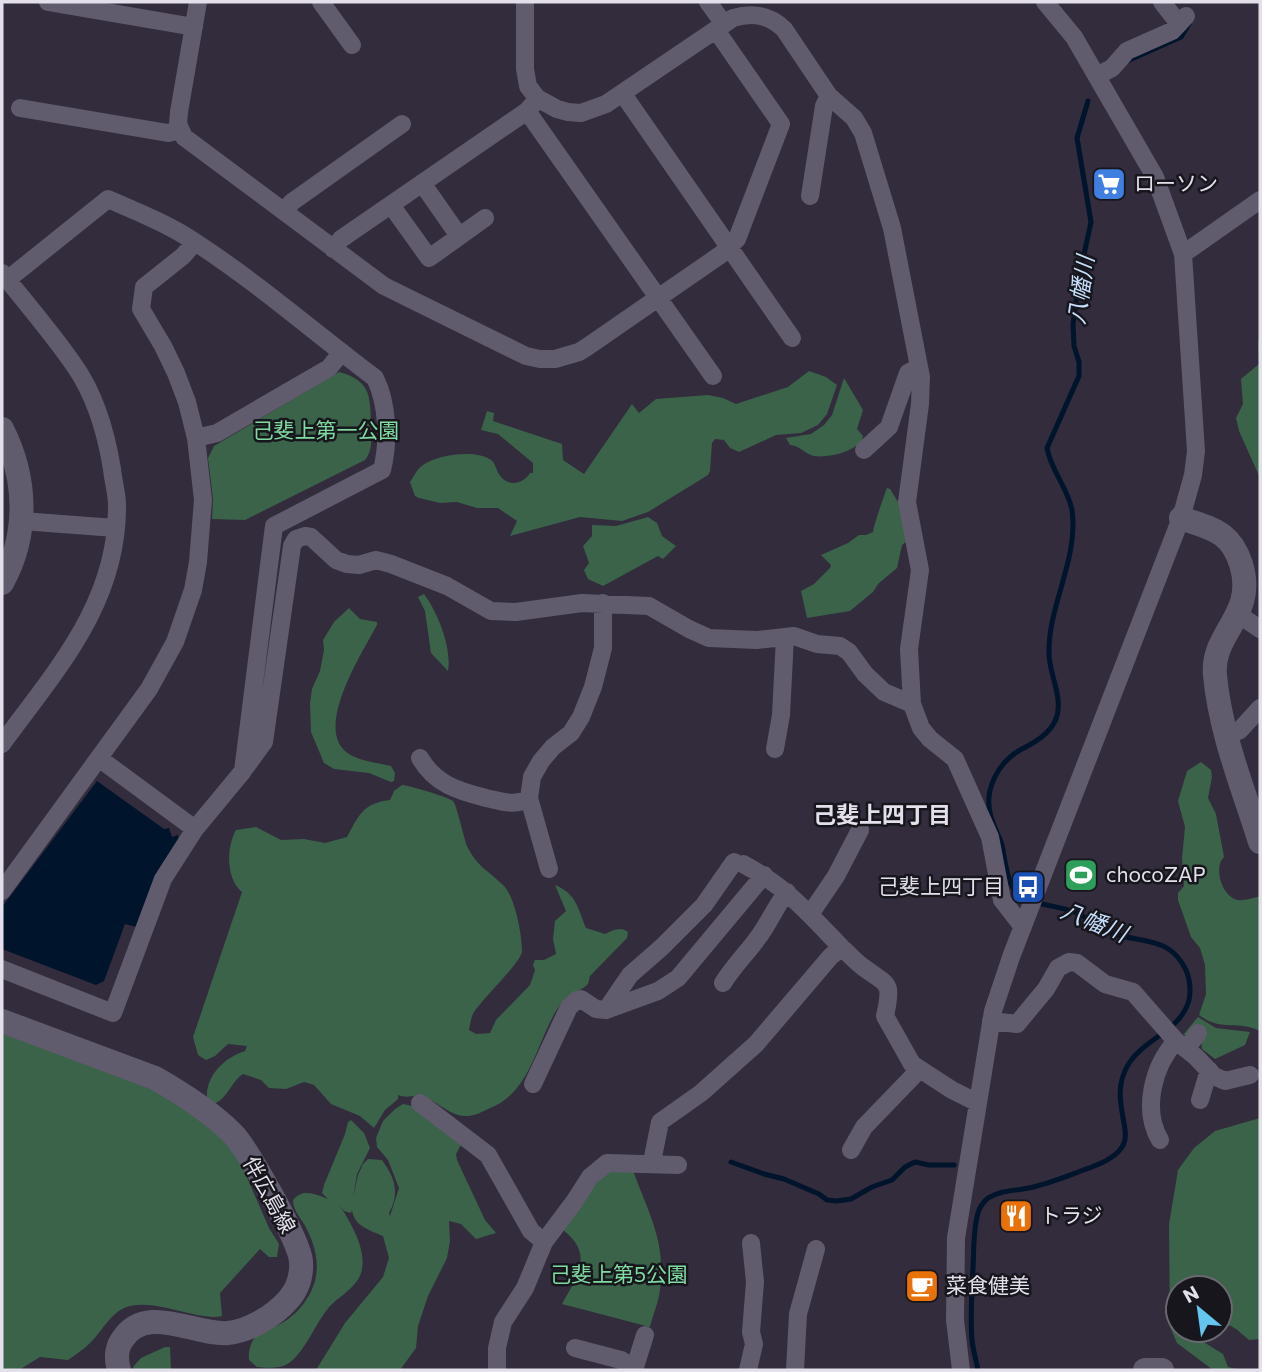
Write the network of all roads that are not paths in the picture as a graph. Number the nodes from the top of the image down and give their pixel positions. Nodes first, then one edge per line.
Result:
1 (48, 2) edge
2 (198, 2) edge
3 (321, 2) edge
4 (525, 2) edge
5 (708, 2) edge
6 (1045, 2) edge
7 (1162, 2) edge
8 (194, 27) junction
9 (720, 27) junction
10 (352, 45) dead end
11 (1097, 76) junction
12 (623, 94) junction
13 (829, 96) junction
14 (532, 104) junction
15 (20, 108) dead end
16 (402, 124) dead end
17 (180, 130) junction
18 (422, 183) junction
19 (810, 195) dead end
20 (1260, 200) edge
21 (391, 205) junction
22 (284, 211) junction
23 (485, 218) dead end
24 (459, 236) junction
25 (195, 242) junction
26 (730, 246) junction
27 (333, 248) junction
28 (1183, 254) junction
29 (5, 276) edge
30 (658, 299) junction
31 (792, 338) dead end
32 (341, 353) junction
33 (919, 367) junction
34 (713, 376) dead end
35 (2, 429) edge
36 (196, 438) junction
37 (864, 450) dead end
38 (1181, 518) junction
39 (22, 521) junction
40 (116, 528) junction
41 (2, 583) edge
42 (603, 603) junction
43 (1238, 614) junction
44 (1260, 629) edge
45 (785, 637) junction
46 (912, 704) junction
47 (1260, 708) edge
48 (1227, 736) junction
49 (2, 744) edge
50 (775, 749) dead end
51 (420, 758) dead end
52 (100, 759) junction
53 (243, 771) junction
54 (529, 798) junction
55 (195, 829) junction
56 (860, 830) dead end
57 (1260, 842) edge
58 (549, 869) dead end
59 (764, 875) junction
60 (2, 891) edge
61 (787, 892) junction
62 (811, 913) junction
63 (1023, 927) junction
64 (842, 948) junction
65 (2, 970) edge
66 (723, 983) dead end
67 (606, 1010) junction
68 (2, 1021) edge
69 (991, 1021) junction
70 (1198, 1033) dead end
71 (1174, 1038) junction
72 (919, 1070) junction
73 (1209, 1070) junction
74 (1250, 1075) dead end
75 (533, 1084) dead end
76 (1200, 1100) dead end
77 (978, 1102) junction
78 (420, 1103) dead end
79 (1160, 1140) dead end
80 (851, 1150) dead end
81 (652, 1162) junction
82 (678, 1165) dead end
83 (544, 1242) junction
84 (751, 1243) dead end
85 (816, 1250) dead end
86 (645, 1335) dead end
87 (575, 1348) dead end
88 (116, 1369) edge
89 (634, 1369) edge
90 (498, 1370) edge
91 (748, 1370) edge
92 (795, 1370) edge
93 (961, 1370) edge
94 (1145, 1370) edge
95 (1161, 1370) edge

1 - 8 street
2 - 8 street
3 - 10 street
4 - 14 street
5 - 9 street
6 - 11 street
7 - 11 street
8 - 17 street
9 - 12 street
9 - 13 street
9 - 26 street
11 - 28 street
12 - 14 street
12 - 26 street
13 - 19 street
13 - 33 street
14 - 18 street
14 - 30 street
15 - 17 street
16 - 22 street
17 - 22 street
18 - 21 street
18 - 24 street
20 - 28 street
21 - 24 street
21 - 27 street
22 - 27 street
23 - 24 street
25 - 29 street
25 - 32 street
25 - 36 street
26 - 30 street
26 - 31 street
27 - 30 street
28 - 38 street
29 - 40 street
30 - 34 street
32 - 36 street
32 - 53 street
33 - 37 street
33 - 46 street
35 - 39 main road
36 - 52 street
38 - 43 main road
38 - 63 street
39 - 40 street
39 - 41 main road
40 - 49 street
42 - 45 street
42 - 53 street
42 - 54 street
43 - 44 street
43 - 48 main road
45 - 46 street
45 - 50 street
46 - 63 street
47 - 48 street
48 - 57 main road
51 - 54 street
52 - 55 street
52 - 60 street
53 - 55 street
54 - 58 street
55 - 65 street
56 - 62 street
59 - 61 street
59 - 67 street
59 - 67 street
61 - 62 street
61 - 66 street
62 - 64 street
63 - 69 street
64 - 72 street
64 - 81 street
67 - 75 street
68 - 88 main road, 伴広島線
69 - 71 street
69 - 77 street
70 - 71 street
71 - 73 street
71 - 79 street
72 - 77 street
72 - 80 street
73 - 74 street
73 - 76 street
77 - 93 street
78 - 83 street
81 - 82 street
81 - 83 street
83 - 90 street
84 - 91 street
85 - 92 street
86 - 89 street
87 - 89 street
94 - 95 main road

